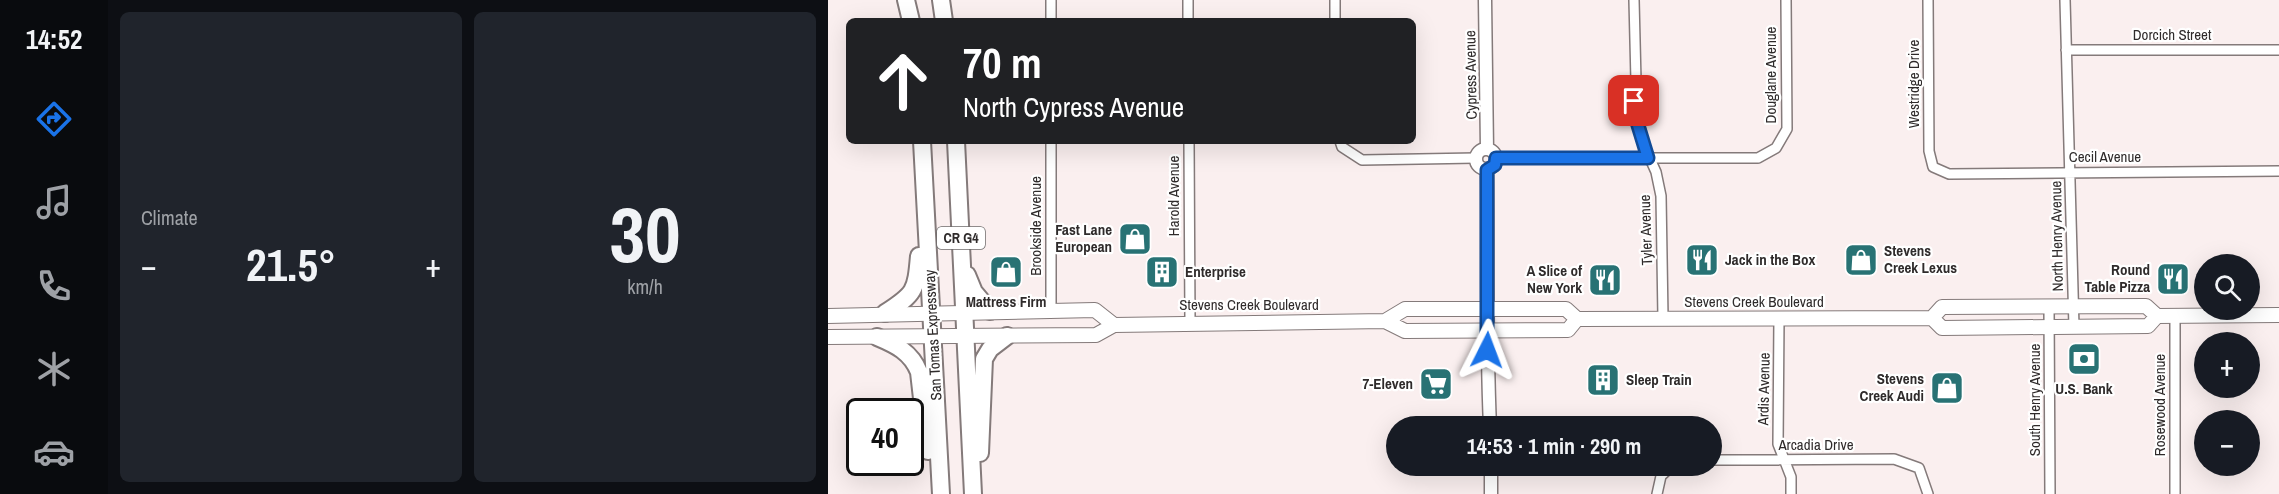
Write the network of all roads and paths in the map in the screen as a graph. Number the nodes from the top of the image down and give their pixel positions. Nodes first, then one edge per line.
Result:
1 (906, 0) edge
2 (941, 0) edge
3 (1050, 0) edge
4 (1188, 0) edge
5 (1335, 0) edge
6 (1485, 0) edge
7 (1634, 0) edge
8 (1786, 0) edge
9 (1928, 0) edge
10 (2066, 0) edge
11 (910, 18) edge
12 (944, 18) edge
13 (1051, 18) edge
14 (1188, 18) edge
15 (1335, 18) edge
16 (2066, 50) junction
17 (2279, 50) edge
18 (922, 144) edge
19 (956, 144) edge
20 (1051, 144) edge
21 (1189, 144) edge
22 (1341, 144) edge
23 (1486, 149) junction
24 (1496, 158) junction
25 (1648, 158) junction
26 (1476, 159) junction
27 (1933, 167) joint
28 (1487, 170) junction
29 (2279, 171) edge
30 (2070, 172) junction
31 (925, 180) junction
32 (962, 259) junction
33 (2074, 306) junction
34 (2049, 307) junction
35 (1489, 309) junction
36 (1051, 310) junction
37 (990, 311) junction
38 (931, 312) junction
39 (964, 312) junction
40 (885, 313) junction
41 (2279, 315) edge
42 (828, 316) edge
43 (2157, 316) junction
44 (2175, 316) junction
45 (1663, 318) junction
46 (1779, 318) junction
47 (1932, 318) junction
48 (1577, 319) junction
49 (1385, 321) junction
50 (1190, 322) junction
51 (1114, 325) junction
52 (2049, 327) junction
53 (2074, 327) junction
54 (1489, 331) junction
55 (877, 336) junction
56 (932, 336) junction
57 (965, 336) junction
58 (1007, 336) junction
59 (828, 337) edge
60 (1490, 416) edge
61 (1784, 459) junction
62 (1722, 460) edge
63 (972, 476) junction
64 (1491, 476) edge
65 (1663, 476) edge
66 (940, 494) edge
67 (973, 494) edge
68 (1491, 494) edge
69 (1657, 494) edge
70 (1791, 494) edge
71 (1928, 494) edge
72 (2050, 494) edge
73 (2175, 494) edge

1 - 11 highway
2 - 12 highway
3 - 13 street
4 - 14 street
5 - 15 street
6 - 23 street, Cypress Avenue
7 - 25 street, Tyler Avenue
8 - 25 street, Douglane Avenue
9 - 27 street, Westridge Drive
10 - 16 street, North Henry Avenue
16 - 17 street, Dorcich Street
16 - 30 street, North Henry Avenue
18 - 31 highway, San Tomas Expressway / CR G4
19 - 32 highway, CR G4
20 - 36 street, Brookside Avenue
21 - 50 street, Harold Avenue
22 - 26 street
23 - 24 street
23 - 26 street
24 - 25 street
24 - 28 street
25 - 45 street, Tyler Avenue
26 - 28 street
27 - 30 street, Cecil Avenue
28 - 35 street
29 - 30 street, Cecil Avenue
30 - 33 street, North Henry Avenue
31 - 38 highway, San Tomas Expressway / CR G4
31 - 40 highway
32 - 37 highway
32 - 39 highway, CR G4
33 - 34 main road, Stevens Creek Boulevard
33 - 43 main road, Stevens Creek Boulevard
33 - 53 street, North Henry Avenue
34 - 47 main road, Stevens Creek Boulevard
34 - 52 street, South Henry Avenue
35 - 48 main road, Stevens Creek Boulevard
35 - 49 main road, Stevens Creek Boulevard
35 - 54 street
36 - 37 main road
36 - 51 main road
37 - 39 main road
38 - 39 main road
38 - 40 main road
38 - 56 highway, San Tomas Expressway / CR G4
39 - 57 highway, CR G4
40 - 42 main road
41 - 44 main road, Stevens Creek Boulevard
43 - 44 main road, Stevens Creek Boulevard
43 - 53 main road, Stevens Creek Boulevard
44 - 73 street, Rosewood Avenue
45 - 46 main road, Stevens Creek Boulevard
45 - 48 main road, Stevens Creek Boulevard
46 - 47 main road, Stevens Creek Boulevard
46 - 61 street, Ardis Avenue
47 - 52 main road, Stevens Creek Boulevard
48 - 54 main road, Stevens Creek Boulevard
49 - 50 main road, Stevens Creek Boulevard
49 - 54 main road, Stevens Creek Boulevard
50 - 51 main road, Stevens Creek Boulevard
51 - 58 main road, Stevens Creek Boulevard
52 - 53 main road, Stevens Creek Boulevard
52 - 72 street, South Henry Avenue
54 - 60 street
55 - 56 main road, Stevens Creek Boulevard
55 - 59 main road, Stevens Creek Boulevard
55 - 66 highway
56 - 57 main road, Stevens Creek Boulevard
56 - 66 highway, San Tomas Expressway / CR G4
57 - 58 main road, Stevens Creek Boulevard
57 - 63 highway, CR G4
58 - 63 highway
61 - 62 street, Arcadia Drive
61 - 70 street, Ardis Avenue
61 - 71 street, Arcadia Drive
63 - 67 highway, CR G4
64 - 68 street
65 - 69 street

